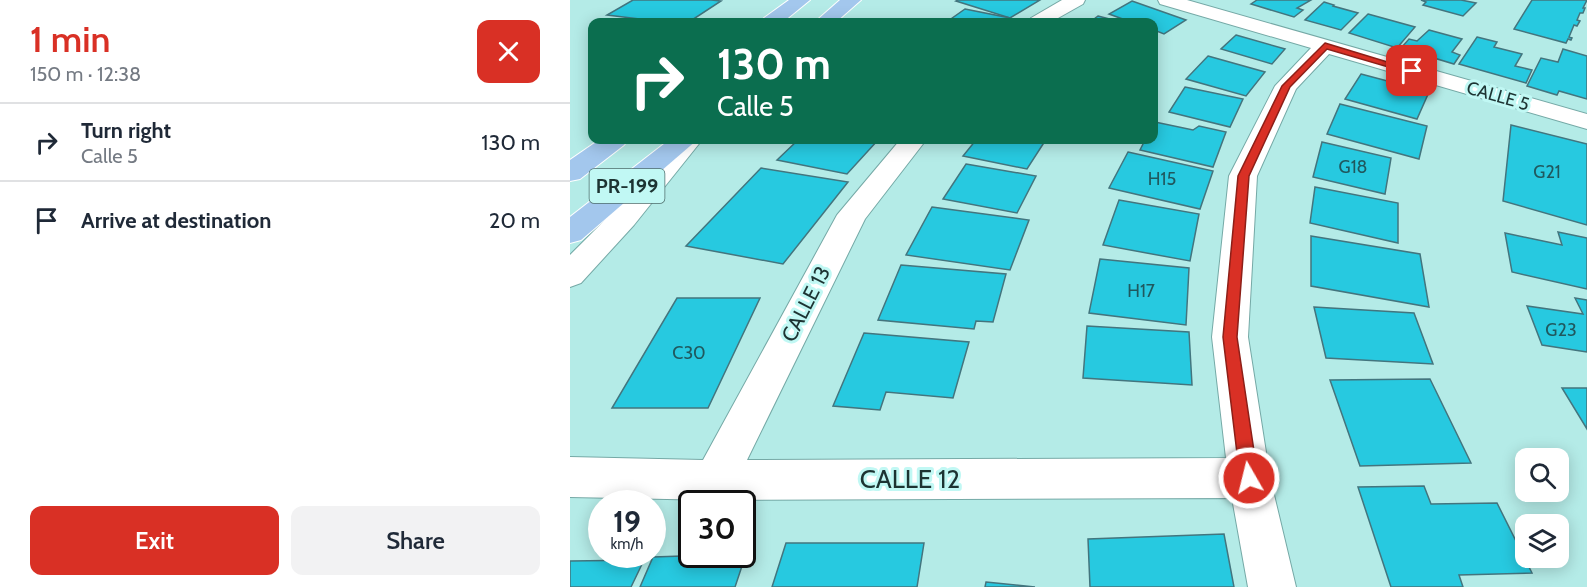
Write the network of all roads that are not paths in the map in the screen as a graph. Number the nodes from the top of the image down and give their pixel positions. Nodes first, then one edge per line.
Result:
1 (801, 0) edge
2 (852, 0) edge
3 (1076, 0) edge
4 (1167, 0) edge
5 (776, 18) edge
6 (830, 18) edge
7 (1045, 18) edge
8 (1325, 46) junction
9 (1587, 122) edge
10 (610, 144) edge
11 (679, 144) edge
12 (686, 144) edge
13 (911, 144) edge
14 (570, 173) edge
15 (570, 233) edge
16 (570, 275) edge
17 (570, 477) edge
18 (1249, 478) junction
19 (715, 480) junction
20 (1272, 587) edge

1 - 5 main road
2 - 6 main road
3 - 7 street
4 - 8 street, CALLE 5
8 - 9 street, CALLE 5
8 - 18 street
10 - 14 main road, PR-199
11 - 15 main road, PR-199
12 - 16 street
13 - 19 street, CALLE 13
17 - 19 street, CALLE 12
18 - 19 street, CALLE 12
18 - 20 street

